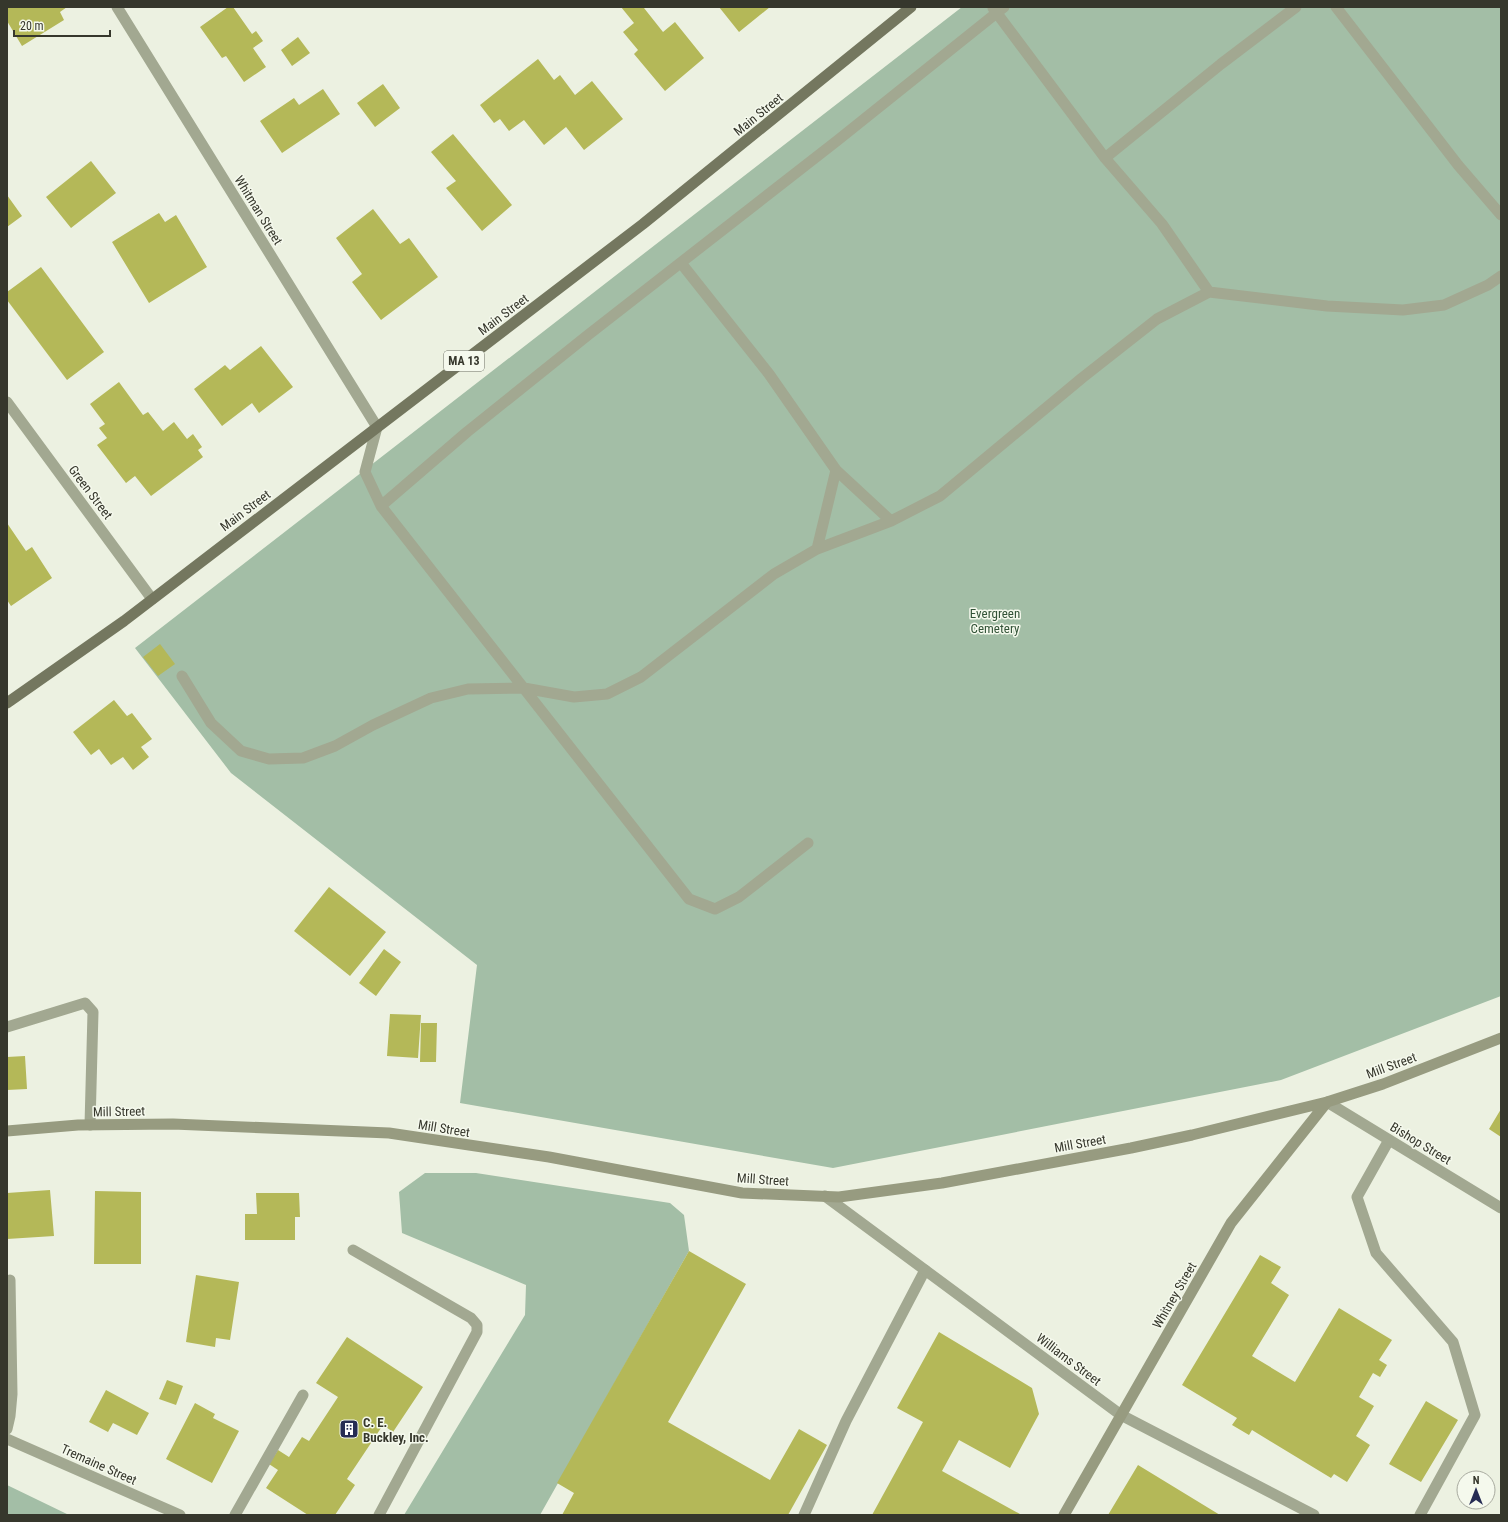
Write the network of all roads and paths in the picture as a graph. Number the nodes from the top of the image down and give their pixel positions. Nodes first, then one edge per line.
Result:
1 (117, 7) edge
2 (911, 7) edge
3 (1296, 7) edge
4 (1336, 7) edge
5 (998, 9) edge
6 (1105, 158) junction
7 (1501, 215) edge
8 (681, 263) junction
9 (1501, 276) edge
10 (1209, 292) junction
11 (7, 402) edge
12 (377, 427) junction
13 (836, 470) junction
14 (381, 506) junction
15 (891, 521) junction
16 (817, 549) junction
17 (152, 599) junction
18 (182, 676) dead end
19 (524, 688) junction
20 (7, 703) edge
21 (808, 843) dead end
22 (7, 1027) edge
23 (1501, 1038) edge
24 (1327, 1102) junction
25 (90, 1125) junction
26 (7, 1131) edge
27 (1389, 1140) junction
28 (826, 1196) junction
29 (1501, 1208) edge
30 (353, 1250) dead end
31 (925, 1270) junction
32 (10, 1280) dead end
33 (10, 1368) edge
34 (304, 1395) dead end
35 (1121, 1415) junction
36 (7, 1428) edge
37 (7, 1439) edge
38 (180, 1515) edge
39 (235, 1515) edge
40 (379, 1515) edge
41 (804, 1515) edge
42 (1064, 1515) edge
43 (1314, 1515) edge
44 (1420, 1515) edge

1 - 12 street, Whitman Street
2 - 12 main road, Main Street / MA 13
3 - 6 street
4 - 7 street
5 - 6 street
5 - 8 street
6 - 10 street
8 - 13 street
8 - 14 street
9 - 10 street
10 - 15 street
11 - 17 street, Green Street
12 - 14 street
12 - 17 main road, Main Street / MA 13
13 - 15 street
13 - 16 street
14 - 19 street
15 - 16 street
16 - 19 street
17 - 20 main road, Main Street / MA 13
18 - 19 street
19 - 21 street
22 - 25 street
23 - 24 main road, Mill Street
24 - 27 street, Bishop Street
24 - 28 main road, Mill Street
24 - 35 main road, Whitney Street
25 - 26 main road, Mill Street
25 - 28 main road, Mill Street
27 - 29 street, Bishop Street
27 - 44 street
28 - 31 street, Williams Street
30 - 40 street
31 - 35 street, Williams Street
31 - 41 street
32 - 33 street
33 - 36 street
34 - 39 street
35 - 42 main road, Whitney Street
35 - 43 street, Williams Street
37 - 38 street, Tremaine Street

